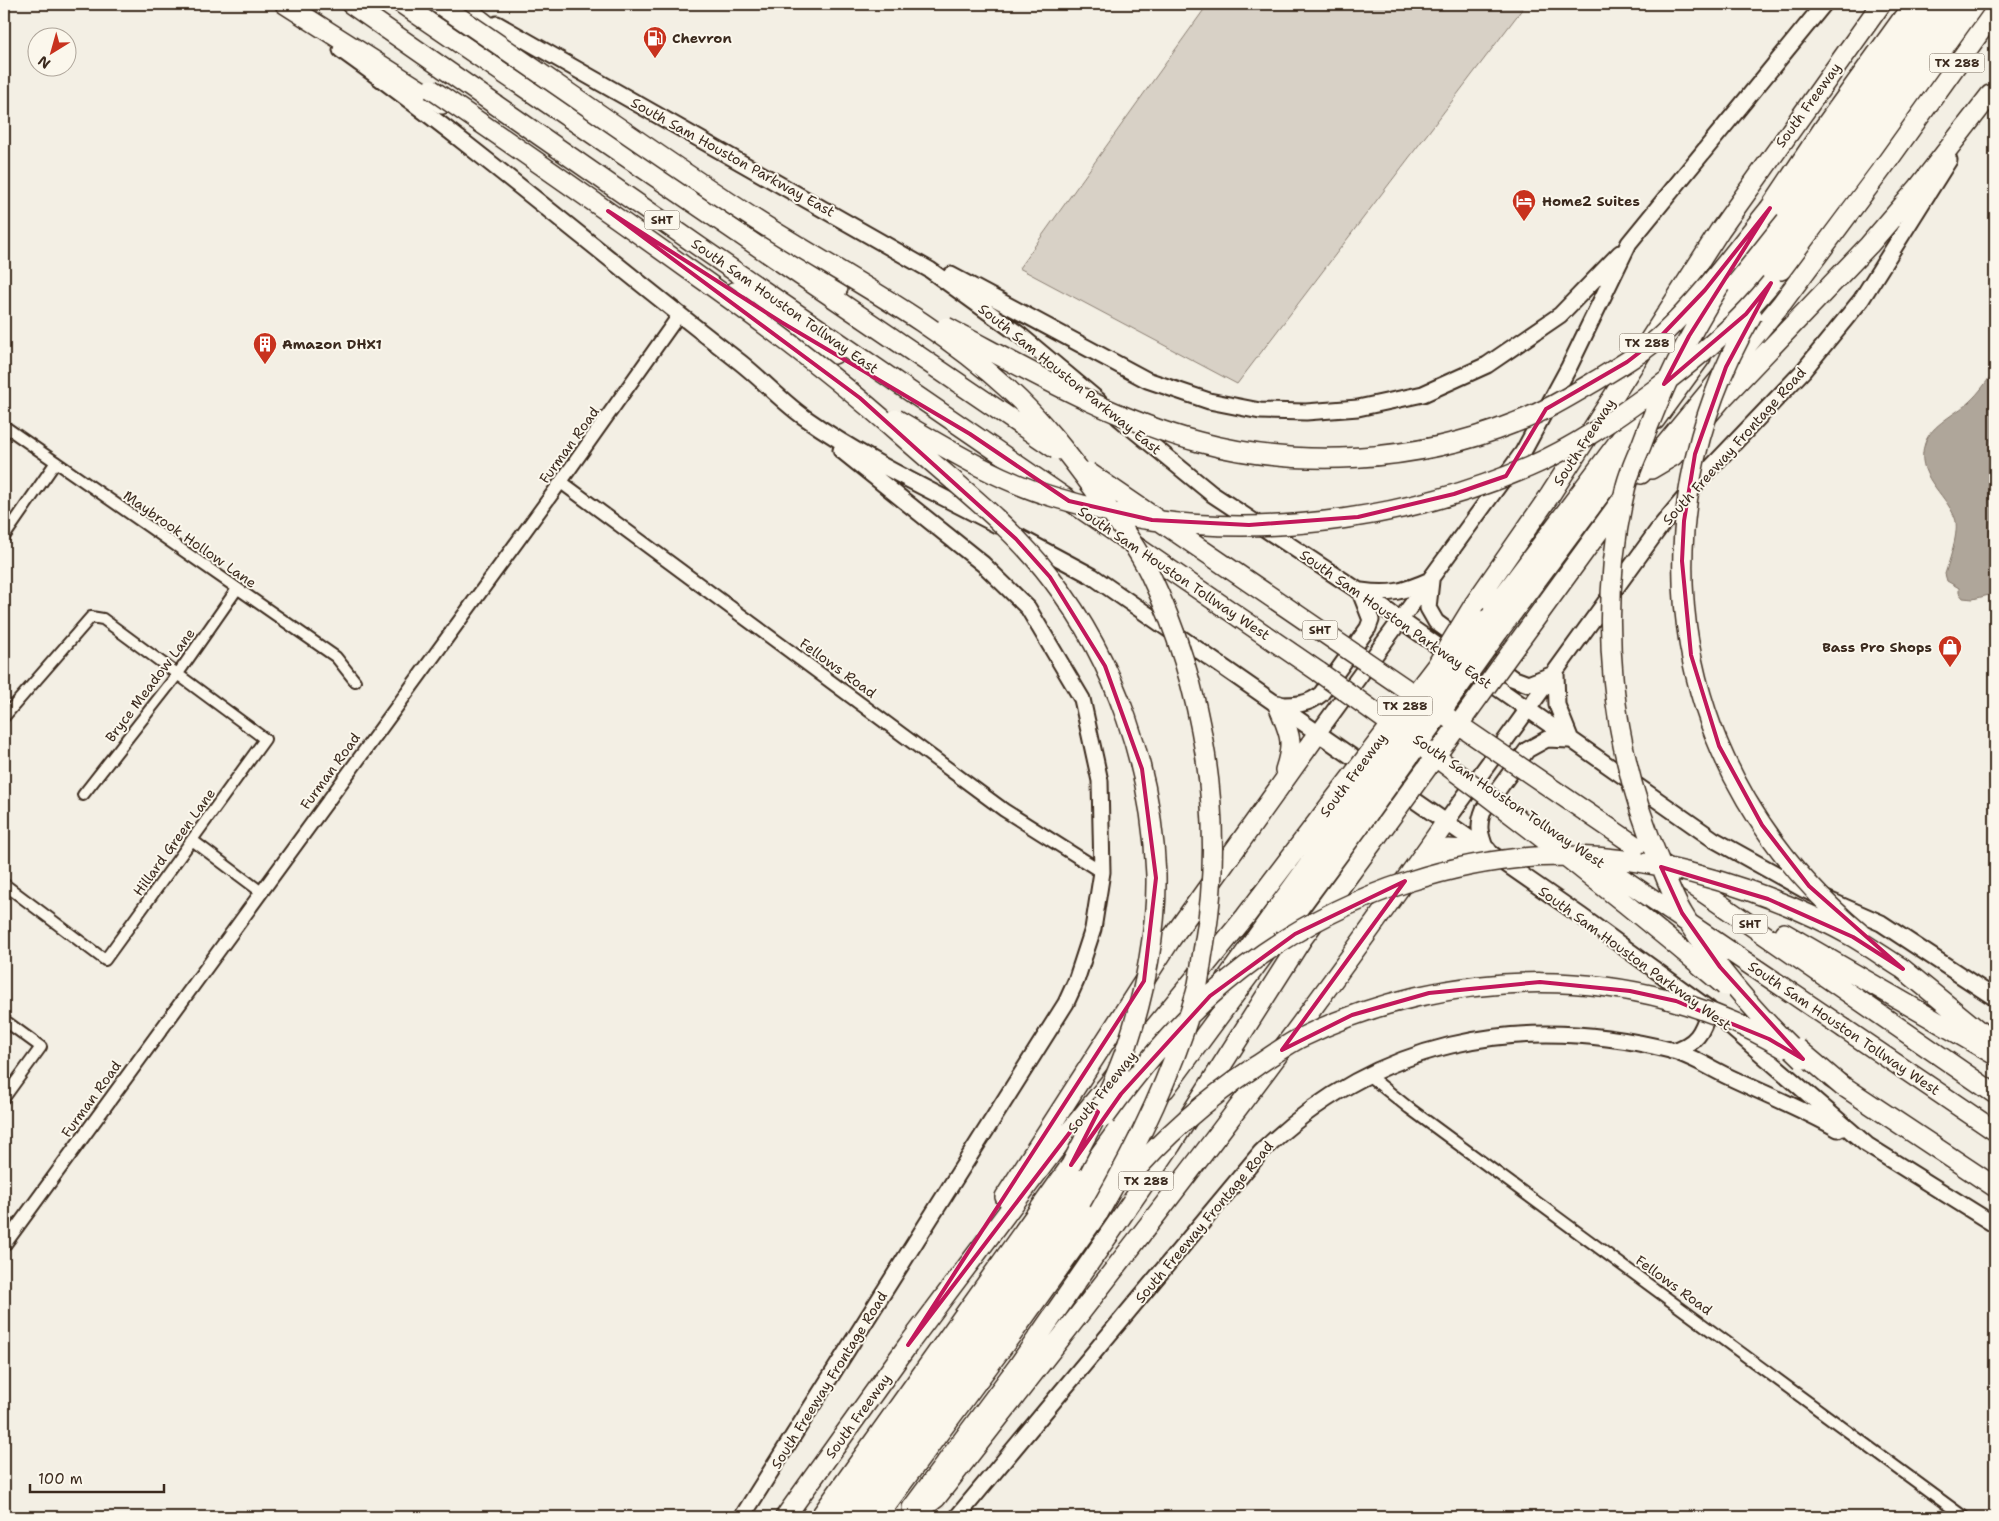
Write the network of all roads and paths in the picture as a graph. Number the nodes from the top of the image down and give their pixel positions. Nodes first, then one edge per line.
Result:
1 (278, 4) edge
2 (285, 4) edge
3 (306, 4) edge
4 (351, 4) edge
5 (402, 4) edge
6 (439, 4) edge
7 (460, 4) edge
8 (464, 4) edge
9 (1824, 4) edge
10 (1865, 4) edge
11 (1881, 4) edge
12 (1913, 4) edge
13 (1934, 4) edge
14 (1956, 4) edge
15 (1975, 4) edge
16 (1995, 11) edge
17 (1822, 85) junction
18 (1993, 91) edge
19 (1770, 208) junction
20 (1629, 243) junction
21 (930, 270) junction
22 (854, 278) junction
23 (1771, 283) junction
24 (679, 315) junction
25 (860, 398) junction
26 (1004, 414) junction
27 (803, 416) junction
28 (4, 426) edge
29 (972, 435) junction
30 (56, 462) junction
31 (1641, 474) junction
32 (561, 482) junction
33 (4, 537) edge
34 (1431, 580) junction
35 (237, 589) junction
36 (1359, 590) junction
37 (1401, 620) junction
38 (1492, 626) junction
39 (1319, 672) junction
40 (1556, 673) junction
41 (177, 675) junction
42 (355, 681) dead end
43 (1278, 705) junction
44 (1527, 710) junction
45 (4, 717) edge
46 (1318, 733) junction
47 (1571, 740) junction
48 (1280, 787) junction
49 (83, 795) dead end
50 (1346, 814) junction
51 (1446, 822) junction
52 (192, 840) junction
53 (1487, 851) junction
54 (1417, 864) junction
55 (1102, 872) junction
56 (4, 884) edge
57 (260, 891) junction
58 (1903, 969) junction
59 (1868, 994) junction
60 (1995, 998) edge
61 (1709, 1009) junction
62 (4, 1020) edge
63 (1995, 1044) edge
64 (1672, 1050) junction
65 (1995, 1055) edge
66 (1803, 1059) junction
67 (1368, 1075) junction
68 (1995, 1094) edge
69 (4, 1098) edge
70 (1995, 1131) edge
71 (1867, 1145) junction
72 (1071, 1165) junction
73 (1995, 1187) edge
74 (1995, 1201) edge
75 (1099, 1212) junction
76 (1995, 1225) edge
77 (4, 1245) edge
78 (908, 1345) junction
79 (742, 1517) edge
80 (785, 1517) edge
81 (820, 1517) edge
82 (838, 1517) edge
83 (859, 1517) edge
84 (877, 1517) edge
85 (905, 1517) edge
86 (911, 1517) edge
87 (957, 1517) edge
88 (1964, 1517) edge

1 - 24 main road
2 - 29 highway
3 - 25 highway, bridge
4 - 29 highway, South Sam Houston Tollway East / SHT
5 - 26 highway, SHT
6 - 22 highway, bridge
7 - 26 highway
8 - 21 main road, South Sam Houston Parkway East
9 - 20 main road
10 - 17 highway
11 - 17 highway, South Freeway / TX 288
12 - 19 highway
13 - 38 highway
14 - 38 highway
15 - 23 highway
16 - 31 highway, TX 288
17 - 50 highway, South Freeway / TX 288, bridge
18 - 31 highway
18 - 40 main road, South Freeway Frontage Road
19 - 22 highway, bridge
19 - 66 highway, bridge
20 - 21 main road
20 - 34 main road
21 - 36 main road, South Sam Houston Parkway East
22 - 75 highway, bridge
23 - 25 highway, bridge
23 - 58 highway, bridge
24 - 27 main road
24 - 32 street, Furman Road
25 - 72 highway, bridge
26 - 59 highway, SHT, bridge
27 - 43 main road
27 - 55 main road, South Freeway Frontage Road
28 - 30 street, Maybrook Hollow Lane
29 - 39 highway, South Sam Houston Tollway West / SHT, bridge
30 - 33 street
30 - 35 street, Maybrook Hollow Lane
31 - 85 highway, TX 288, bridge
32 - 55 street, Fellows Road
32 - 57 street, Furman Road
34 - 36 main road
34 - 37 main road
34 - 40 main road
35 - 41 street, Bryce Meadow Lane
35 - 42 street, Maybrook Hollow Lane
36 - 37 main road, South Sam Houston Parkway East
36 - 43 main road
37 - 44 main road, South Sam Houston Parkway East
37 - 46 main road
38 - 50 highway, bridge
39 - 70 highway, South Sam Houston Tollway West / SHT, bridge
39 - 74 highway, bridge
40 - 44 main road, South Freeway Frontage Road
40 - 47 main road
41 - 45 street
41 - 49 street, Bryce Meadow Lane
41 - 52 street, Hillard Green Lane
43 - 46 main road
43 - 48 highway
44 - 47 main road
44 - 51 main road, South Freeway Frontage Road
46 - 48 highway
46 - 51 main road, South Sam Houston Parkway West
47 - 53 main road
47 - 60 main road
48 - 78 highway
50 - 78 highway, South Freeway / TX 288
50 - 82 highway
50 - 83 highway
51 - 53 main road, South Sam Houston Parkway West
51 - 54 highway
52 - 56 street, Hillard Green Lane
52 - 57 street
53 - 54 highway
53 - 61 main road, South Sam Houston Parkway West
54 - 86 highway
55 - 79 main road, South Freeway Frontage Road
57 - 77 street, Furman Road
58 - 63 highway
58 - 72 highway, bridge
59 - 65 highway
59 - 68 highway
61 - 64 main road
61 - 71 main road, South Sam Houston Parkway West
62 - 69 street
64 - 67 main road, South Freeway Frontage Road
64 - 71 main road, South Freeway Frontage Road
66 - 73 highway, bridge
66 - 75 highway, bridge
67 - 87 main road, South Freeway Frontage Road
67 - 88 street, Fellows Road
71 - 76 main road, South Sam Houston Parkway West
72 - 81 highway
75 - 84 highway
78 - 80 highway, South Freeway / TX 288

